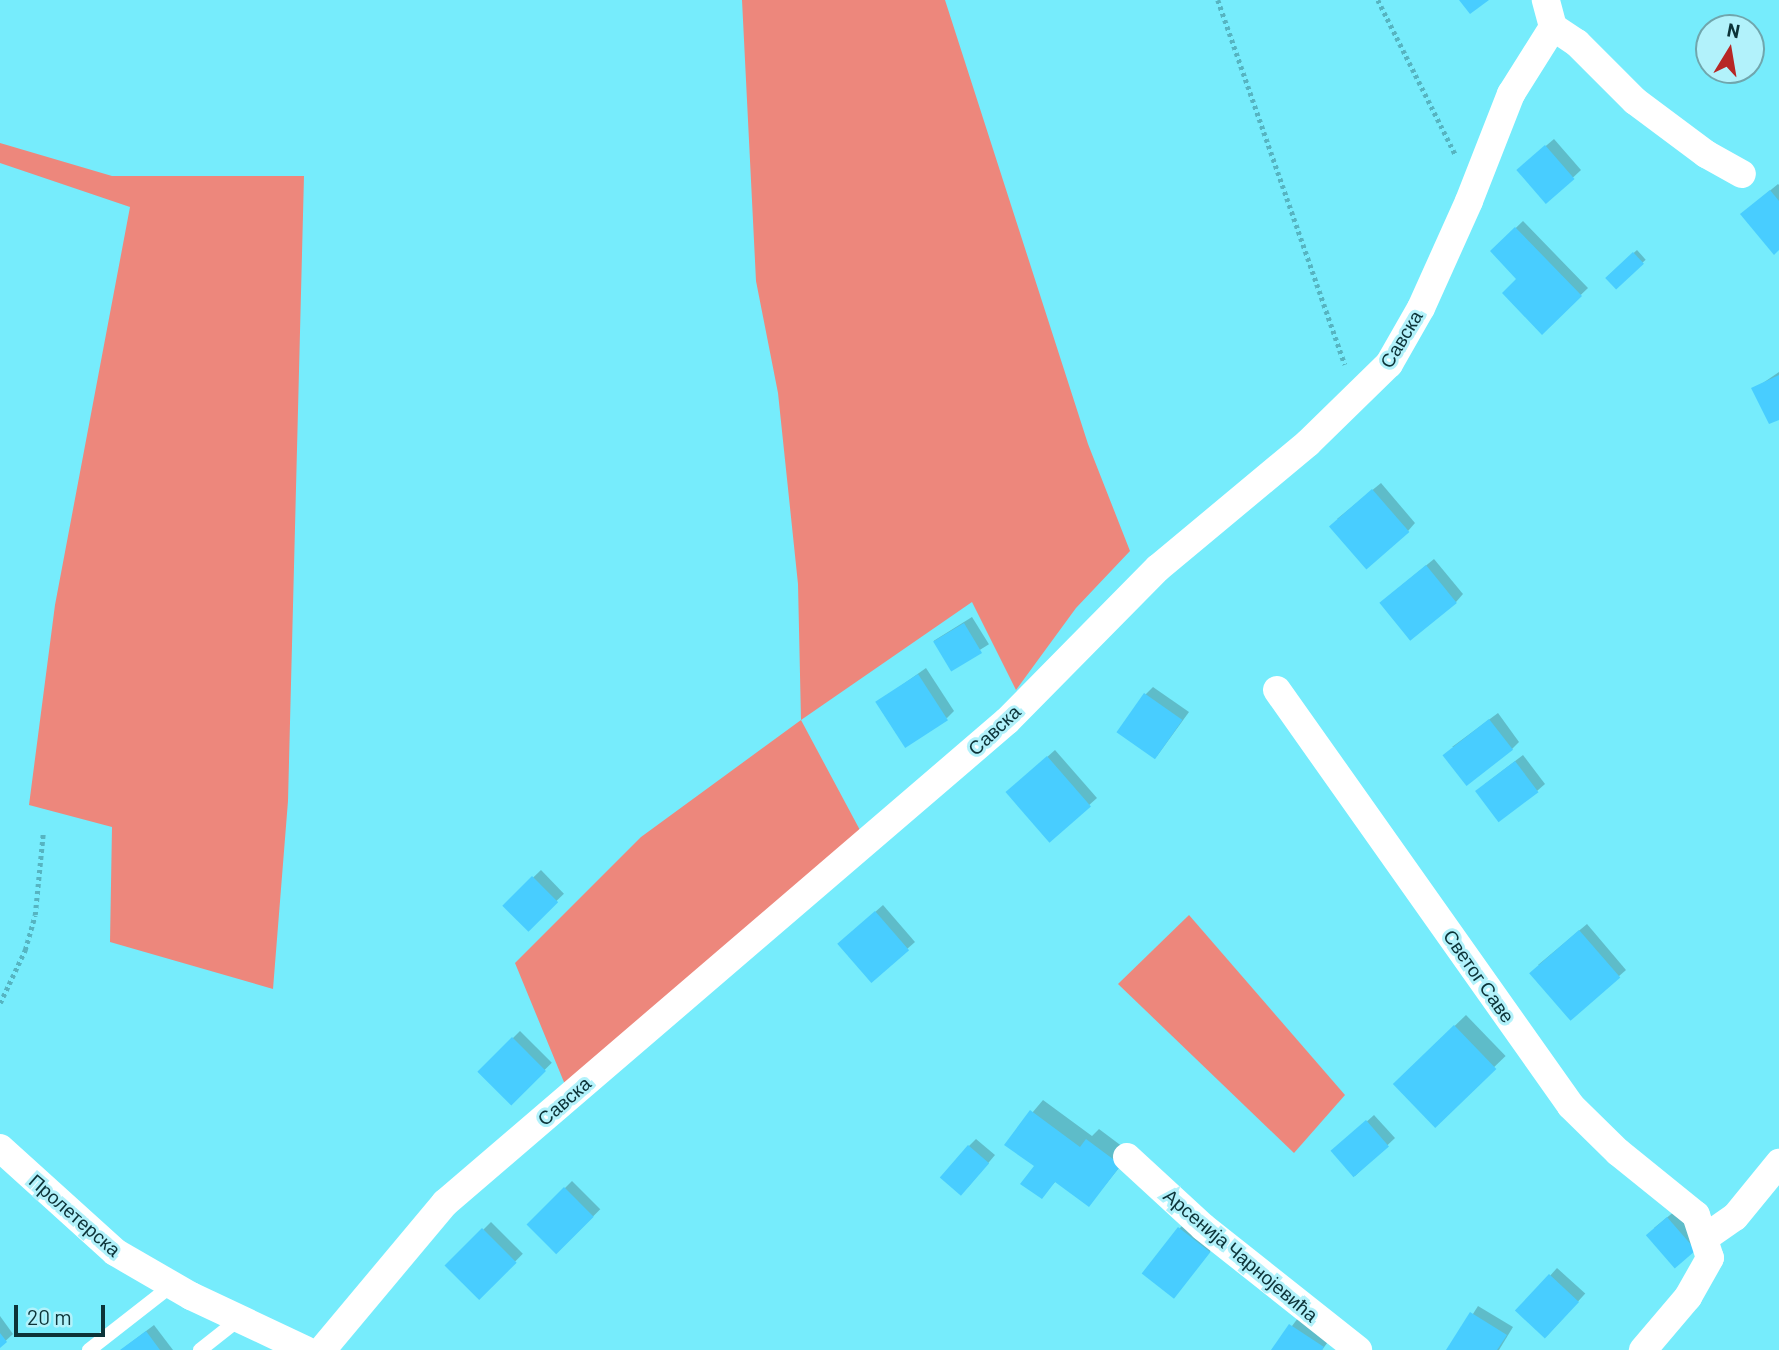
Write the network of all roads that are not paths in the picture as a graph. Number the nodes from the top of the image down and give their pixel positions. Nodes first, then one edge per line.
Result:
1 (1550, 13) edge
2 (1742, 174) dead end
3 (1277, 690) dead end
4 (0, 1148) edge
5 (1127, 1157) dead end
6 (1779, 1163) edge
7 (1706, 1237) junction
8 (171, 1286) junction
9 (239, 1320) junction
10 (89, 1350) edge
11 (200, 1350) edge
12 (306, 1350) edge
13 (322, 1350) edge
14 (1358, 1350) edge
15 (1643, 1350) edge

1 - 2 street, Савска
1 - 13 street, Савска
3 - 7 street, Светог Саве
4 - 8 street, Пролетерска
5 - 14 street, Арсенија Чарнојевића
6 - 7 street
7 - 15 street
8 - 9 street, Пролетерска
8 - 10 lane
9 - 11 lane
9 - 12 street, Пролетерска

